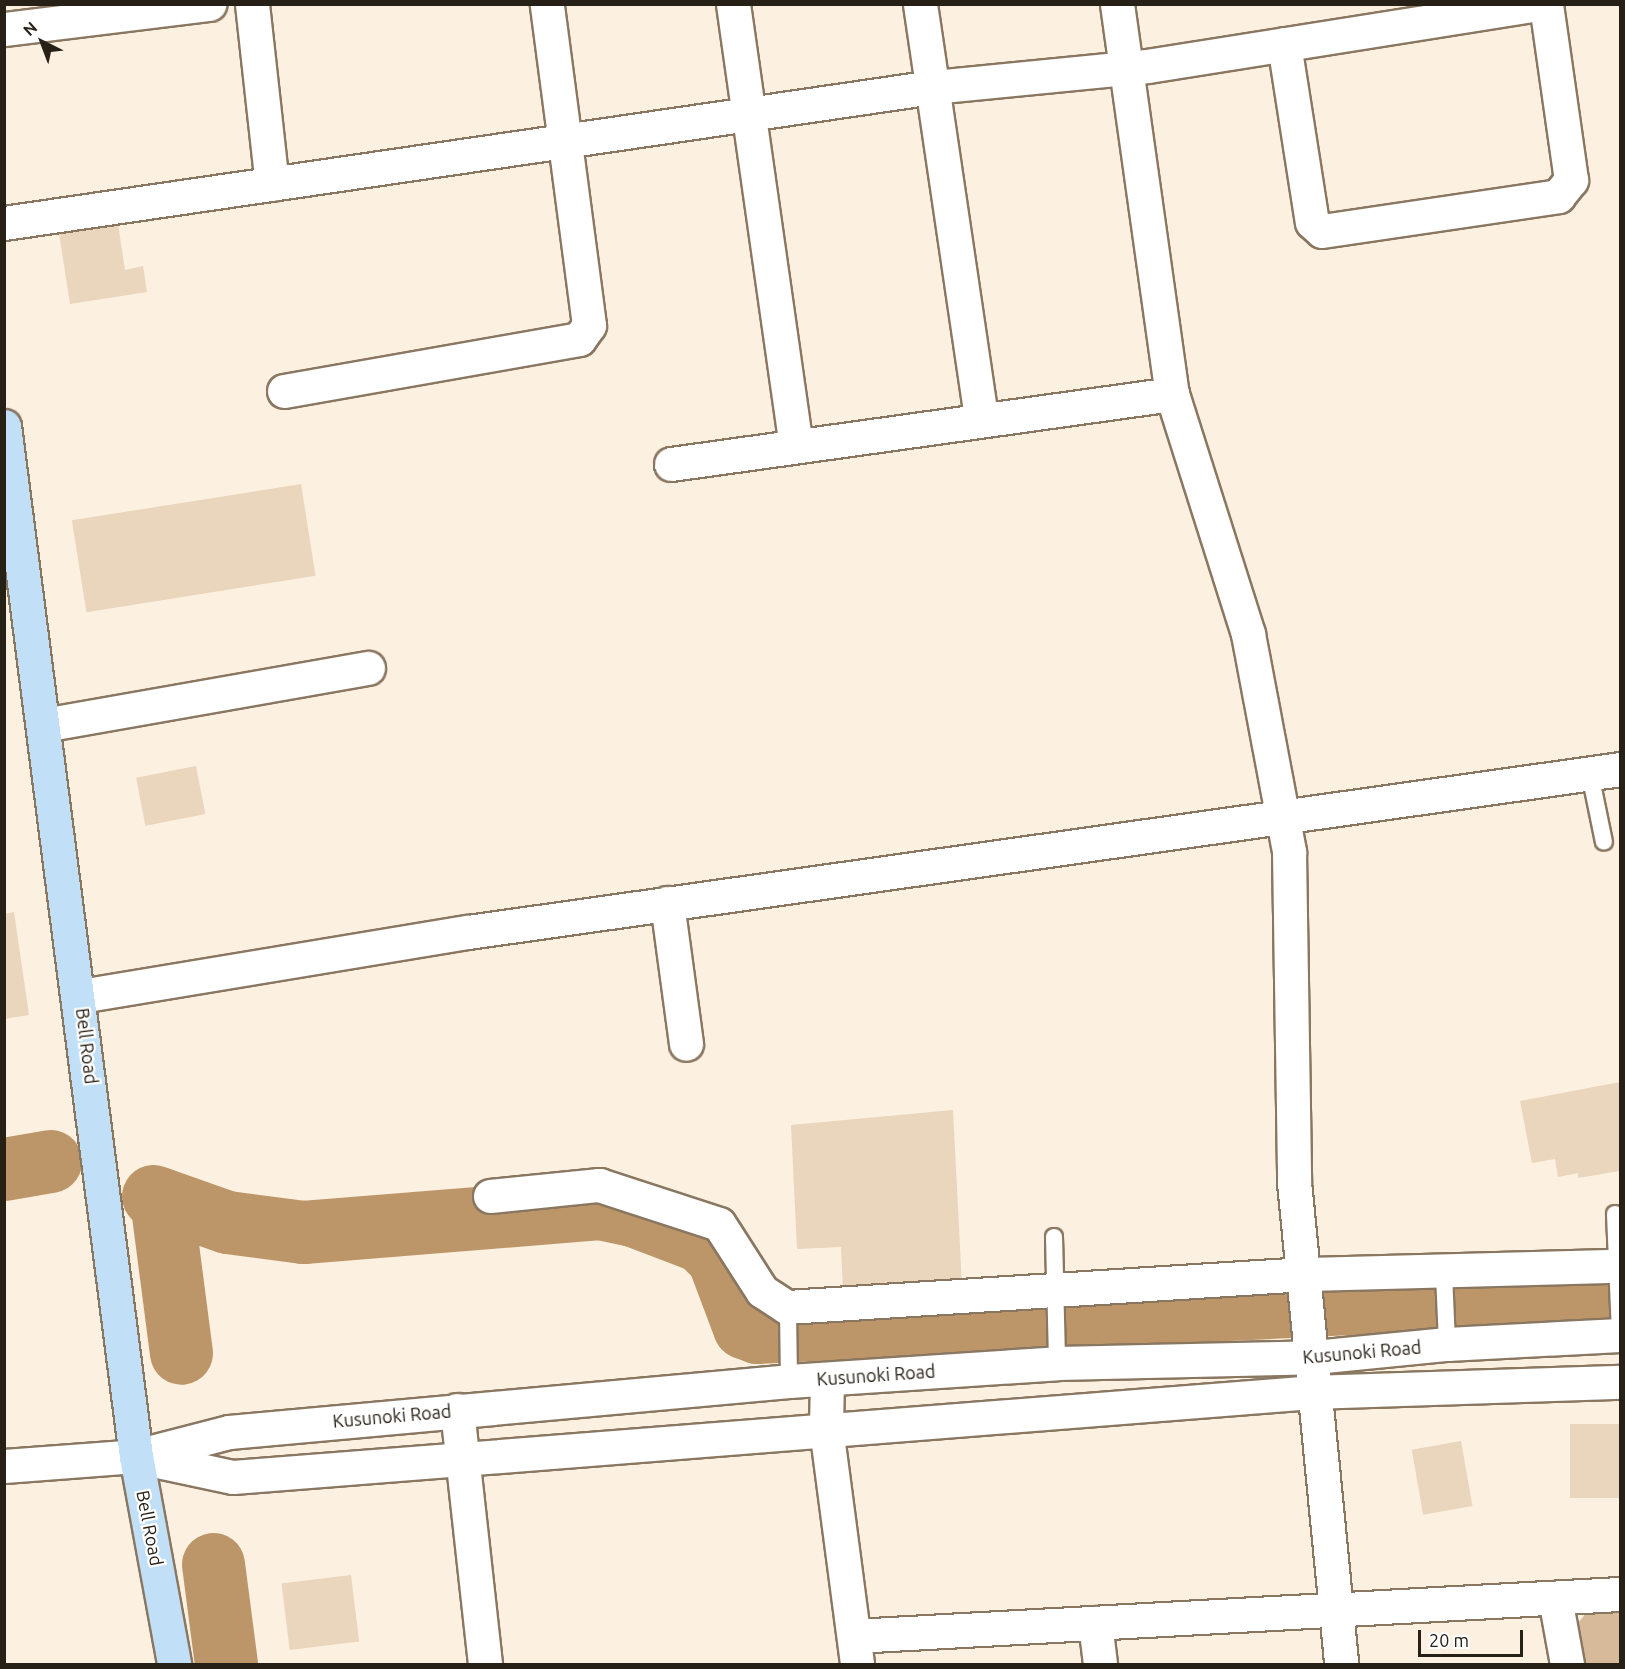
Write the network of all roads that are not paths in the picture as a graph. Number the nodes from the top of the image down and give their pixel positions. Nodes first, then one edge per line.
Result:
1 (209, 4) edge
2 (252, 4) edge
3 (547, 4) edge
4 (733, 4) edge
5 (920, 4) edge
6 (1117, 4) edge
7 (1538, 4) edge
8 (1546, 4) edge
9 (4, 29) edge
10 (1284, 44) junction
11 (1125, 66) junction
12 (933, 87) junction
13 (748, 117) junction
14 (561, 142) junction
15 (272, 184) junction
16 (4, 223) edge
17 (284, 392) dead end
18 (1172, 394) junction
19 (981, 419) junction
20 (4, 426) edge
21 (796, 446) junction
22 (671, 464) dead end
23 (13, 562) edge
24 (368, 669) dead end
25 (44, 725) junction
26 (1605, 772) edge
27 (1284, 819) junction
28 (1604, 842) dead end
29 (667, 903) junction
30 (80, 996) junction
31 (686, 1044) dead end
32 (490, 1196) dead end
33 (1615, 1214) dead end
34 (1054, 1237) dead end
35 (1618, 1270) edge
36 (1444, 1279) junction
37 (1308, 1296) junction
38 (1056, 1299) junction
39 (788, 1309) junction
40 (1620, 1326) edge
41 (1447, 1329) junction
42 (1057, 1348) junction
43 (1314, 1358) junction
44 (828, 1379) junction
45 (789, 1381) junction
46 (1620, 1382) edge
47 (1312, 1392) junction
48 (457, 1410) junction
49 (826, 1428) junction
50 (136, 1456) junction
51 (462, 1457) junction
52 (4, 1466) edge
53 (1620, 1594) edge
54 (1555, 1598) junction
55 (1334, 1609) junction
56 (1095, 1623) junction
57 (855, 1651) edge
58 (174, 1665) edge
59 (485, 1665) edge
60 (1100, 1665) edge
61 (1341, 1665) edge
62 (1567, 1665) edge

1 - 9 street
2 - 15 street
3 - 14 street
4 - 13 street
5 - 12 street
6 - 11 street
7 - 10 street
8 - 10 street
10 - 11 street
11 - 12 street
11 - 18 street
12 - 13 street
12 - 19 street
13 - 14 street
13 - 21 street
14 - 15 street
14 - 17 street
15 - 16 street
18 - 19 street
18 - 27 street
19 - 21 street
20 - 23 main road, Bell Road
21 - 22 street
23 - 25 main road, Bell Road
24 - 25 street
25 - 30 main road, Bell Road
26 - 27 street
26 - 28 lane
27 - 29 street
27 - 37 street
29 - 30 street
29 - 31 street
30 - 50 main road, Bell Road
32 - 39 street
33 - 35 lane
34 - 38 lane
35 - 36 street
35 - 40 lane
36 - 37 street
36 - 41 lane
37 - 38 street
37 - 43 street
38 - 39 street
38 - 42 lane
39 - 45 lane
40 - 41 street, Kusunoki Road
41 - 43 street, Kusunoki Road
42 - 43 street, Kusunoki Road
42 - 44 street, Kusunoki Road
43 - 47 street
44 - 45 street, Kusunoki Road
44 - 49 street
45 - 48 street, Kusunoki Road
46 - 47 street, Kusunoki Road
47 - 49 street, Kusunoki Road
47 - 55 street
48 - 50 street, Kusunoki Road
48 - 51 street
49 - 51 street, Kusunoki Road
49 - 57 street
50 - 51 street, Kusunoki Road
50 - 52 street, Kusunoki Road
50 - 58 main road, Bell Road
51 - 59 street
53 - 54 street
54 - 55 street
54 - 62 street
55 - 56 street
55 - 61 street
56 - 57 street
56 - 60 street

